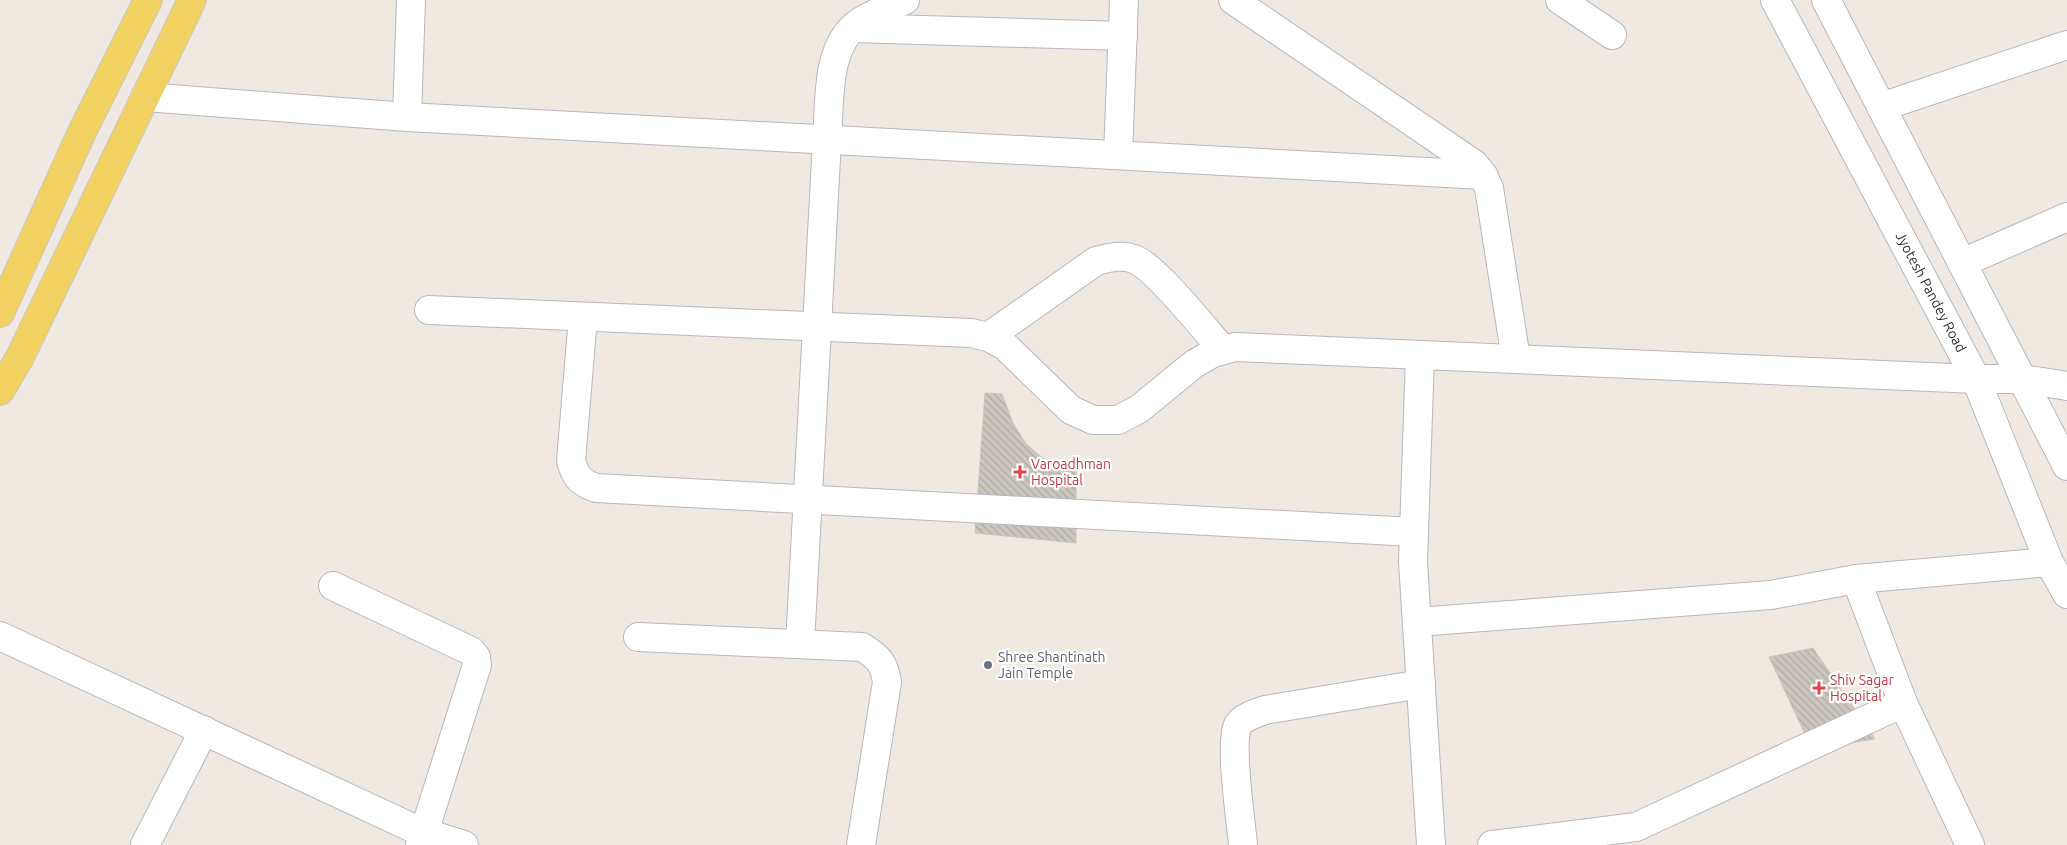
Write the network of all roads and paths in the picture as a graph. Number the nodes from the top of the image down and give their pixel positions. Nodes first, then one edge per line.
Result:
1 (148, 0) edge
2 (192, 0) edge
3 (411, 0) edge
4 (905, 0) edge
5 (1124, 0) edge
6 (1233, 0) edge
7 (1560, 0) edge
8 (1776, 0) edge
9 (1826, 0) edge
10 (854, 28) junction
11 (1612, 35) dead end
12 (1123, 36) junction
13 (2067, 44) edge
14 (145, 97) junction
15 (1882, 107) junction
16 (407, 117) junction
17 (827, 140) junction
18 (1118, 155) junction
19 (1483, 174) junction
20 (2067, 218) edge
21 (1962, 262) junction
22 (430, 310) dead end
23 (0, 313) edge
24 (583, 317) junction
25 (817, 327) junction
26 (988, 338) junction
27 (1223, 350) junction
28 (1420, 355) junction
29 (1516, 359) junction
30 (1976, 379) junction
31 (2023, 379) junction
32 (2067, 386) edge
33 (0, 391) edge
34 (2067, 466) edge
35 (808, 500) junction
36 (1413, 532) junction
37 (2049, 562) junction
38 (1856, 579) junction
39 (333, 586) dead end
40 (2067, 594) edge
41 (1417, 622) junction
42 (0, 636) edge
43 (638, 637) dead end
44 (800, 644) junction
45 (1421, 684) junction
46 (1902, 703) junction
47 (204, 730) junction
48 (1636, 836) edge
49 (422, 838) edge
50 (145, 845) edge
51 (464, 845) edge
52 (861, 845) edge
53 (1243, 845) edge
54 (1431, 845) edge
55 (1492, 845) edge
56 (1970, 845) edge

1 - 23 main road
2 - 14 main road
3 - 16 street
4 - 10 street
5 - 12 street
6 - 19 street
7 - 11 street
8 - 30 street, Jyotesh Pandey Road
9 - 15 street
10 - 12 street
10 - 17 street
12 - 18 street
13 - 15 street
14 - 16 street
14 - 33 main road
15 - 21 street
16 - 17 street
17 - 18 street
17 - 25 street
18 - 19 street
19 - 29 street
20 - 21 street
21 - 31 street
22 - 24 street
24 - 25 street
24 - 35 street
25 - 26 street
25 - 35 street
26 - 27 street
26 - 27 street
27 - 28 street
28 - 29 street
28 - 36 street
29 - 30 street
30 - 31 street
30 - 37 street, Jyotesh Pandey Road
31 - 32 street
31 - 34 street
35 - 36 street
35 - 44 street
36 - 41 street
37 - 38 street
37 - 40 street, Jyotesh Pandey Road
38 - 41 street
38 - 46 street
39 - 49 street
41 - 45 street
42 - 47 street
43 - 44 street
44 - 52 street
45 - 53 street
45 - 54 street
46 - 48 street
46 - 56 street
47 - 49 street
47 - 50 street
48 - 55 street
49 - 51 street

